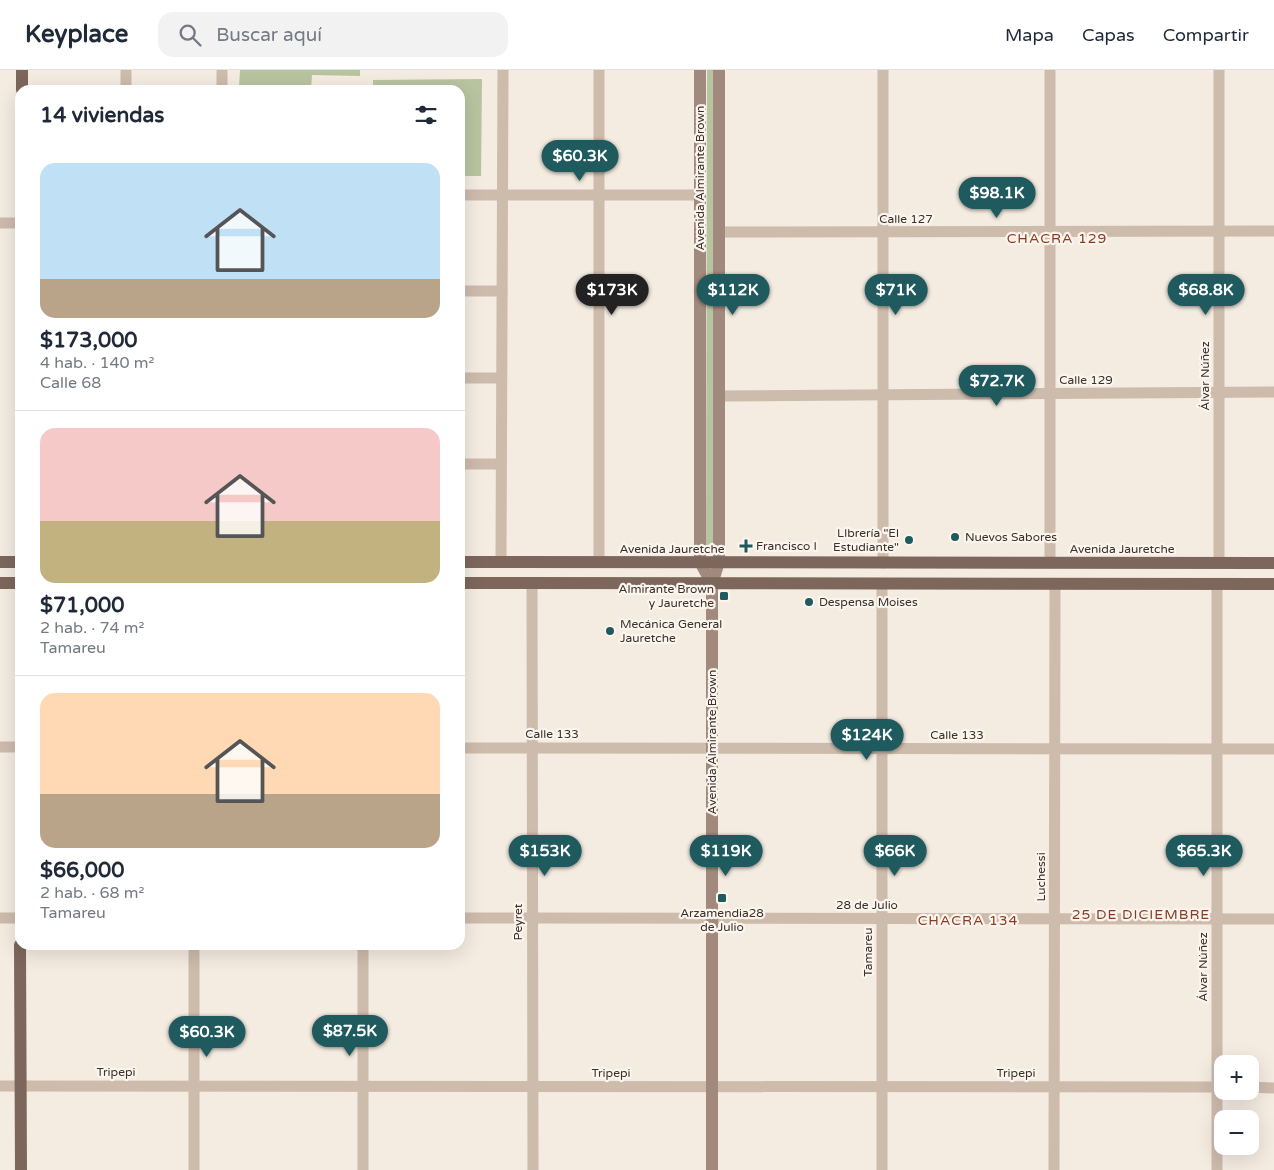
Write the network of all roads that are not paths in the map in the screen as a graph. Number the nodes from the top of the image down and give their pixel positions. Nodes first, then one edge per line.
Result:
1 (22, 70) edge
2 (126, 70) edge
3 (222, 70) edge
4 (503, 70) edge
5 (599, 70) edge
6 (700, 70) edge
7 (719, 70) edge
8 (883, 70) edge
9 (1050, 70) edge
10 (1219, 70) edge
11 (22, 85) edge
12 (126, 85) edge
13 (222, 85) edge
14 (502, 195) junction
15 (598, 195) junction
16 (700, 195) junction
17 (465, 196) edge
18 (0, 223) edge
19 (15, 223) edge
20 (1219, 231) junction
21 (1274, 231) edge
22 (719, 232) junction
23 (883, 232) junction
24 (1050, 232) junction
25 (465, 291) edge
26 (502, 291) junction
27 (465, 378) edge
28 (502, 378) junction
29 (1274, 392) edge
30 (1219, 393) junction
31 (883, 394) junction
32 (1050, 394) junction
33 (719, 396) junction
34 (465, 464) edge
35 (501, 464) junction
36 (0, 562) edge
37 (15, 562) edge
38 (465, 562) edge
39 (501, 562) junction
40 (599, 562) junction
41 (700, 562) junction
42 (719, 562) junction
43 (883, 563) junction
44 (1050, 563) junction
45 (1219, 563) junction
46 (1274, 563) edge
47 (0, 583) edge
48 (15, 583) edge
49 (465, 583) edge
50 (532, 584) junction
51 (712, 584) junction
52 (882, 584) junction
53 (1055, 584) junction
54 (1217, 584) junction
55 (1274, 584) edge
56 (0, 747) edge
57 (15, 747) edge
58 (465, 748) edge
59 (532, 748) junction
60 (712, 748) junction
61 (882, 748) junction
62 (1055, 748) junction
63 (1217, 748) junction
64 (1274, 749) edge
65 (0, 918) edge
66 (15, 918) edge
67 (465, 918) edge
68 (532, 918) junction
69 (712, 919) junction
70 (882, 919) junction
71 (1054, 919) junction
72 (1217, 919) junction
73 (1274, 919) edge
74 (20, 950) edge
75 (194, 950) edge
76 (363, 950) edge
77 (1219, 1055) edge
78 (0, 1086) edge
79 (20, 1086) junction
80 (194, 1086) junction
81 (363, 1086) junction
82 (533, 1087) junction
83 (712, 1087) junction
84 (883, 1087) junction
85 (1054, 1087) junction
86 (1214, 1088) edge
87 (1259, 1088) edge
88 (1274, 1088) edge
89 (1220, 1100) edge
90 (21, 1170) edge
91 (194, 1170) edge
92 (363, 1170) edge
93 (532, 1170) edge
94 (712, 1170) edge
95 (882, 1170) edge
96 (1054, 1170) edge
97 (1217, 1170) edge

1 - 11 main road
2 - 12 street
3 - 13 street
4 - 14 street
5 - 15 street
6 - 16 main road, Avenida Almirante Brown
7 - 22 main road, Avenida Almirante Brown
8 - 23 street
9 - 24 street
10 - 20 street, Álvar Núñez
14 - 15 street
14 - 17 street
14 - 26 street
15 - 16 street
15 - 40 street
16 - 41 main road, Avenida Almirante Brown
18 - 19 street
20 - 21 street, Calle 127
20 - 24 street, Calle 127
20 - 30 street, Álvar Núñez
22 - 23 street, Calle 127
22 - 33 main road, Avenida Almirante Brown
23 - 24 street, Calle 127
23 - 31 street
24 - 32 street
25 - 26 street
26 - 28 street
27 - 28 street
28 - 35 street
29 - 30 street, Calle 129
30 - 32 street, Calle 129
30 - 45 street, Álvar Núñez
31 - 32 street, Calle 129
31 - 33 street, Calle 129
31 - 43 street
32 - 44 street
33 - 42 main road, Avenida Almirante Brown
34 - 35 street
35 - 39 street
36 - 37 main road
38 - 39 main road, Avenida Jauretche
39 - 40 main road, Avenida Jauretche
40 - 41 main road, Avenida Jauretche
41 - 42 main road, Avenida Jauretche
41 - 51 main road, Avenida Almirante Brown
42 - 43 main road, Avenida Jauretche
42 - 51 main road, Avenida Almirante Brown
43 - 44 main road, Avenida Jauretche
44 - 45 main road, Avenida Jauretche
45 - 46 main road, Avenida Jauretche
47 - 48 main road
49 - 50 main road
50 - 51 main road
50 - 59 street, Peyret
51 - 52 main road
51 - 60 main road, Avenida Almirante Brown
52 - 53 main road
52 - 61 street, Tamareu
53 - 54 main road
53 - 62 street, Luchessi
54 - 55 main road
54 - 63 street, Álvar Núñez
56 - 57 street
58 - 59 street, Calle 133
59 - 60 street, Calle 133
59 - 68 street, Peyret
60 - 61 street, Calle 133
60 - 69 main road, Avenida Almirante Brown
61 - 62 street, Calle 133
61 - 70 street, Tamareu
62 - 63 street, Calle 133
62 - 71 street, Luchessi
63 - 64 street, Calle 133
63 - 72 street, Álvar Núñez
65 - 66 street
67 - 68 street, 28 de Julio
68 - 69 street, 28 de Julio
68 - 82 street, Peyret
69 - 70 street, 28 de Julio
69 - 83 main road, Avenida Almirante Brown
70 - 71 street, 28 de Julio
70 - 84 street, Tamareu
71 - 72 street, 28 de Julio
71 - 85 street, Luchessi
72 - 73 street, 28 de Julio
72 - 77 street, Álvar Núñez
74 - 79 main road
75 - 80 street
76 - 81 street
78 - 79 street, Tripepi
79 - 80 street, Tripepi
79 - 90 main road
80 - 81 street, Tripepi
80 - 91 street
81 - 82 street, Tripepi
81 - 92 street
82 - 83 street, Tripepi
82 - 93 street, Peyret
83 - 84 street, Tripepi
83 - 94 main road, Avenida Almirante Brown
84 - 85 street, Tripepi
84 - 95 street, Tamareu
85 - 86 street, Tripepi
85 - 96 street, Luchessi
87 - 88 street
89 - 97 street, Álvar Núñez

